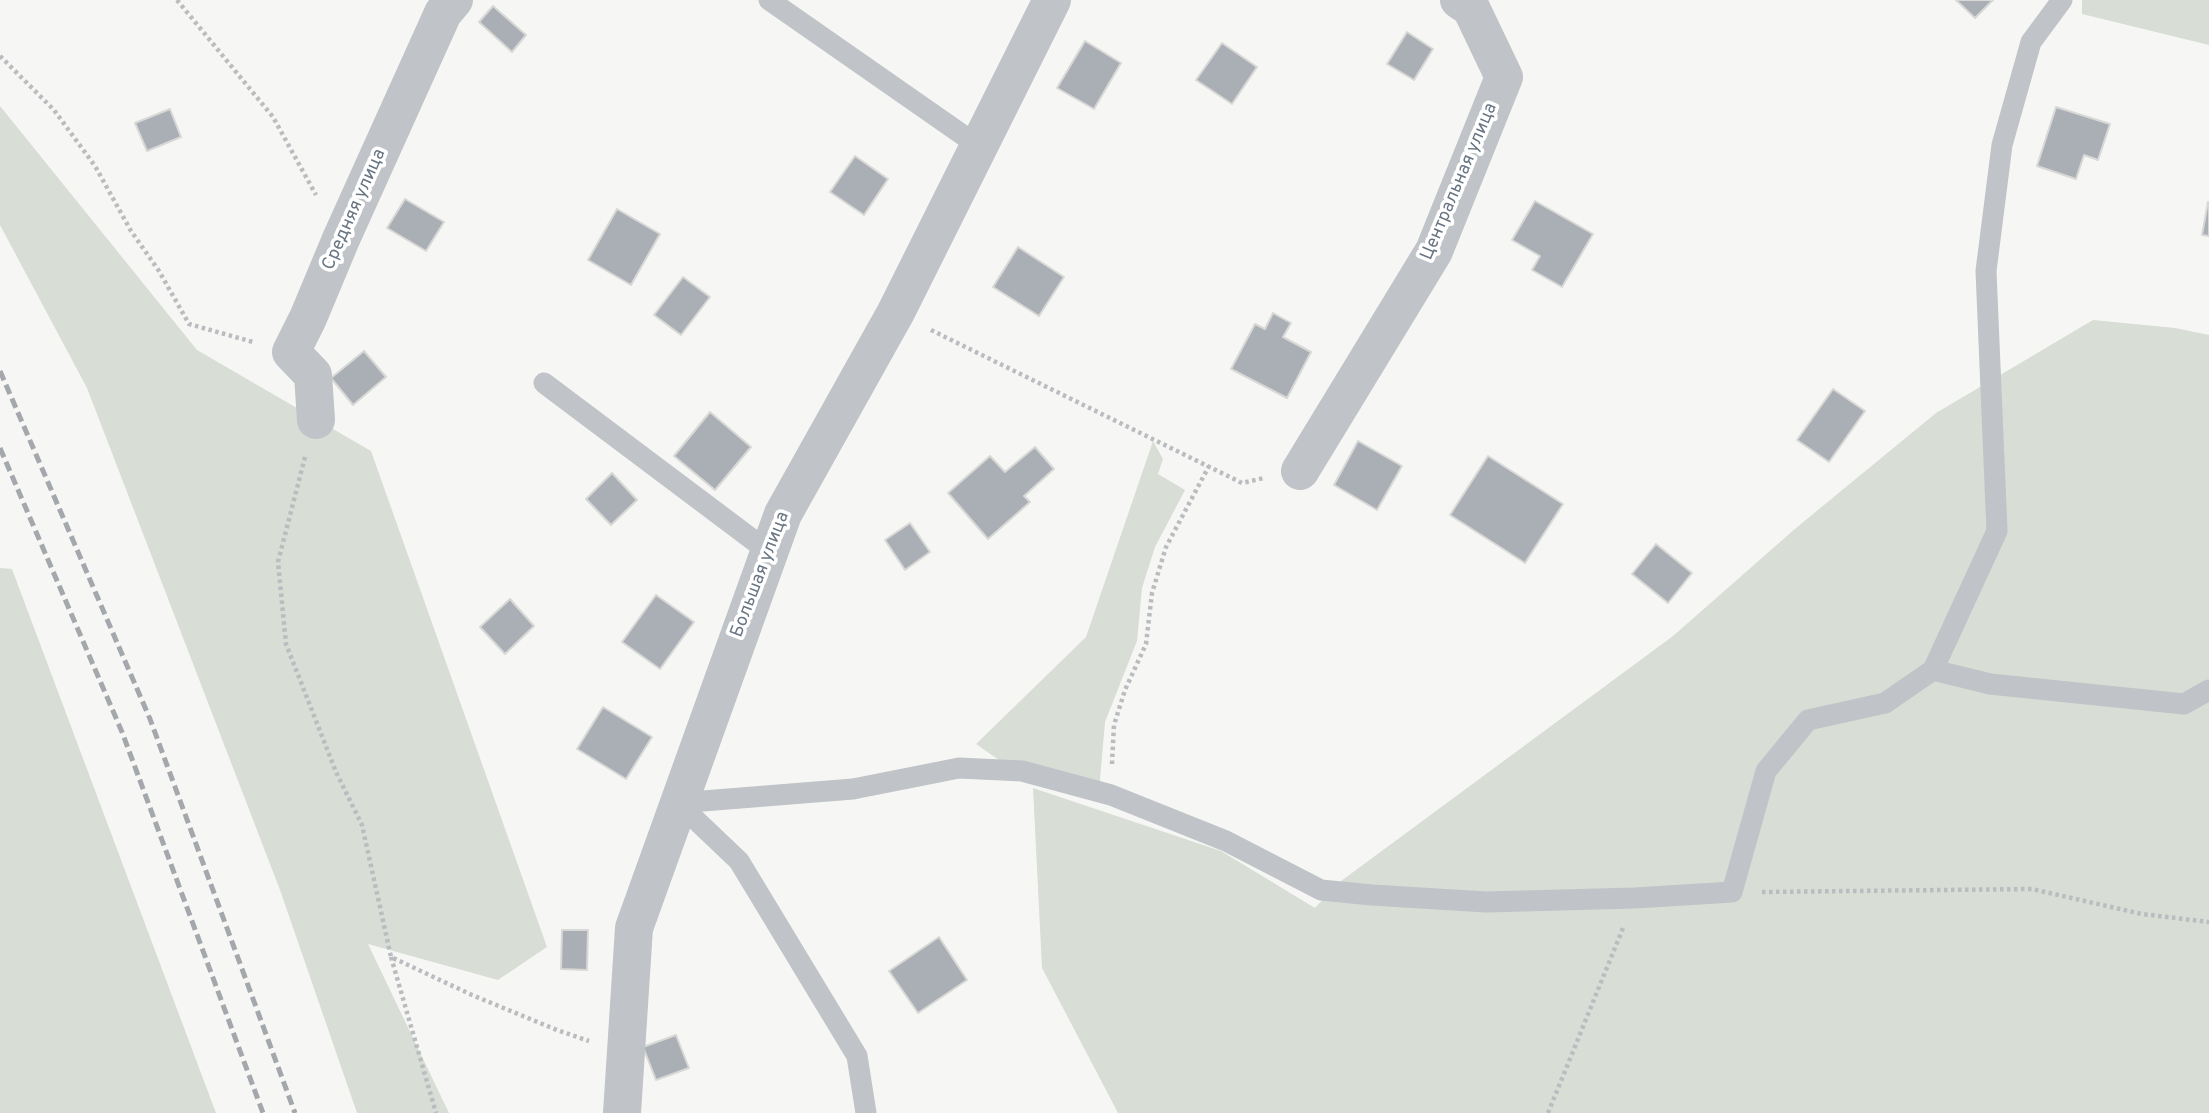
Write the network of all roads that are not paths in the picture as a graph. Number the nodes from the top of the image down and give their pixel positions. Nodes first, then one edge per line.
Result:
1 (454, 0) edge
2 (769, 0) edge
3 (1052, 0) edge
4 (1459, 0) edge
5 (2062, 0) edge
6 (980, 147) junction
7 (544, 383) dead end
8 (316, 420) road end
9 (1300, 471) road end
10 (769, 552) junction
11 (1933, 670) junction
12 (2209, 690) edge
13 (678, 803) junction
14 (622, 1113) edge
15 (866, 1113) edge

1 - 8 street, Средняя улица
2 - 6 lane
3 - 6 street, Большая улица
4 - 9 street, Центральная улица
5 - 11 lane
6 - 10 street, Большая улица
7 - 10 lane
10 - 13 street, Большая улица
11 - 12 lane
11 - 13 lane
13 - 14 street, Большая улица
13 - 15 lane

